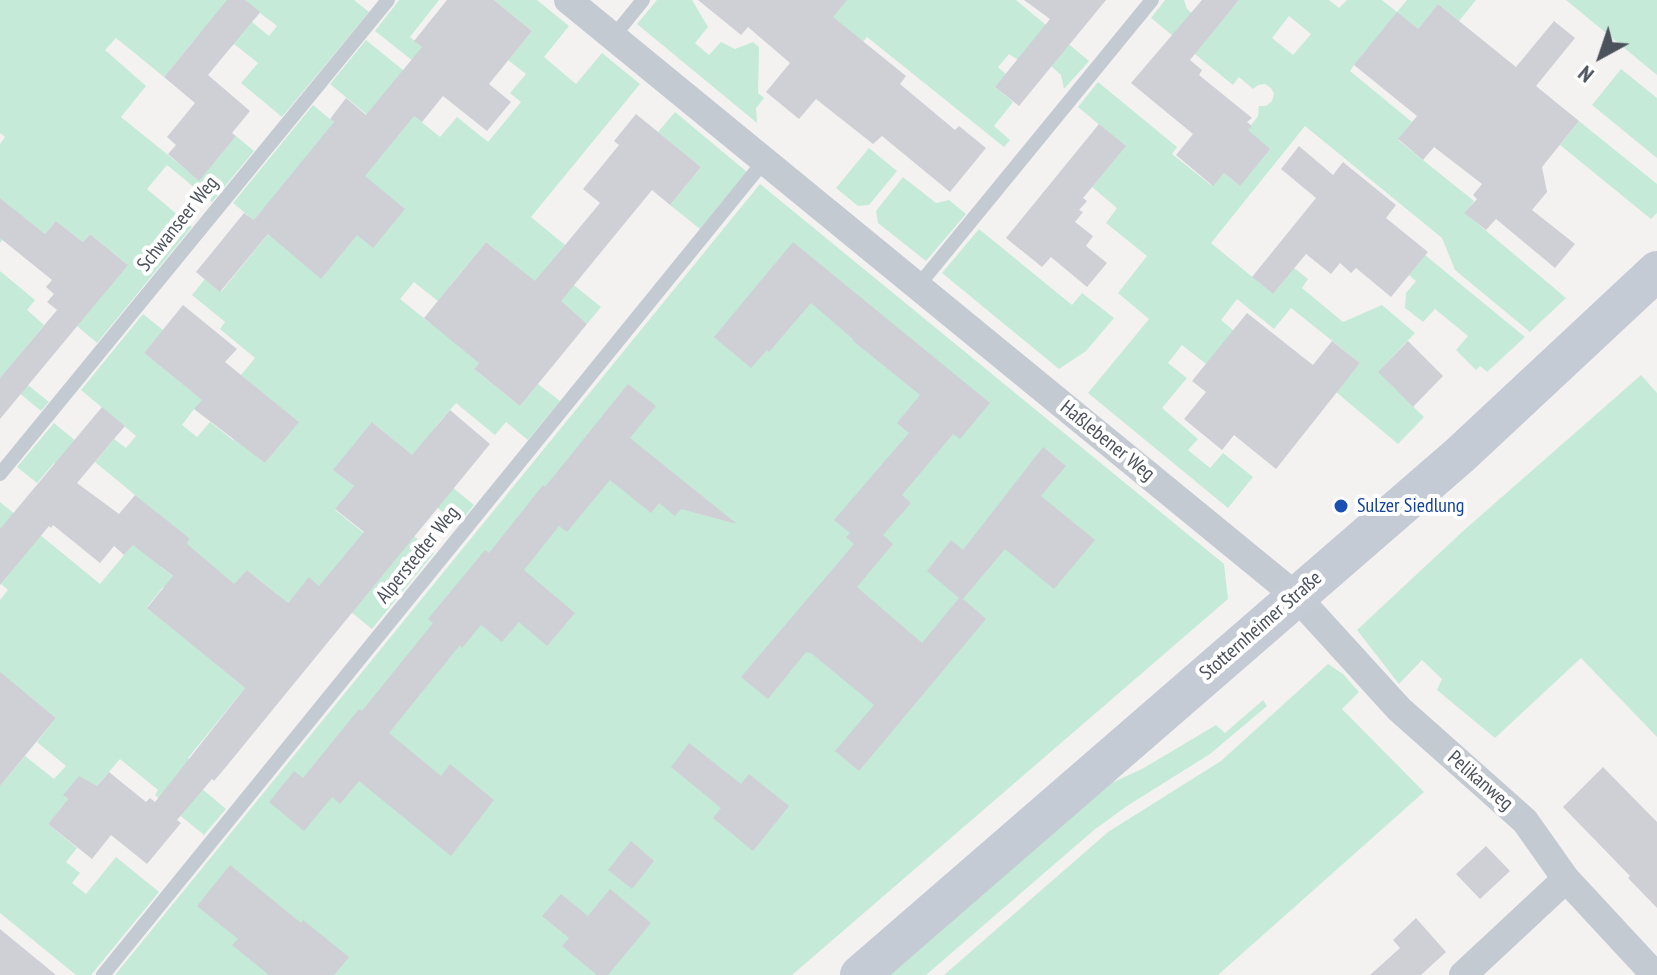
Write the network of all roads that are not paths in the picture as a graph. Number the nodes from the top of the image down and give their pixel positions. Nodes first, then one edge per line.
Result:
1 (388, 0) edge
2 (568, 0) edge
3 (643, 0) edge
4 (1152, 0) edge
5 (613, 37) junction
6 (765, 160) junction
7 (1657, 271) edge
8 (918, 286) junction
9 (0, 474) edge
10 (1296, 596) junction
11 (1566, 879) junction
12 (103, 975) edge
13 (860, 975) edge
14 (1463, 975) edge
15 (1655, 975) edge

1 - 9 lane, Schwanseer Weg
2 - 5 street, Haßlebener Weg
3 - 5 lane
4 - 8 lane
5 - 6 street, Haßlebener Weg
6 - 8 street, Haßlebener Weg
6 - 12 lane, Alperstedter Weg
7 - 10 main road, Stotternheimer Straße
8 - 10 street, Haßlebener Weg
10 - 11 street, Pelikanweg
10 - 13 main road, Stotternheimer Straße
11 - 14 street
11 - 15 street, Pelikanweg

